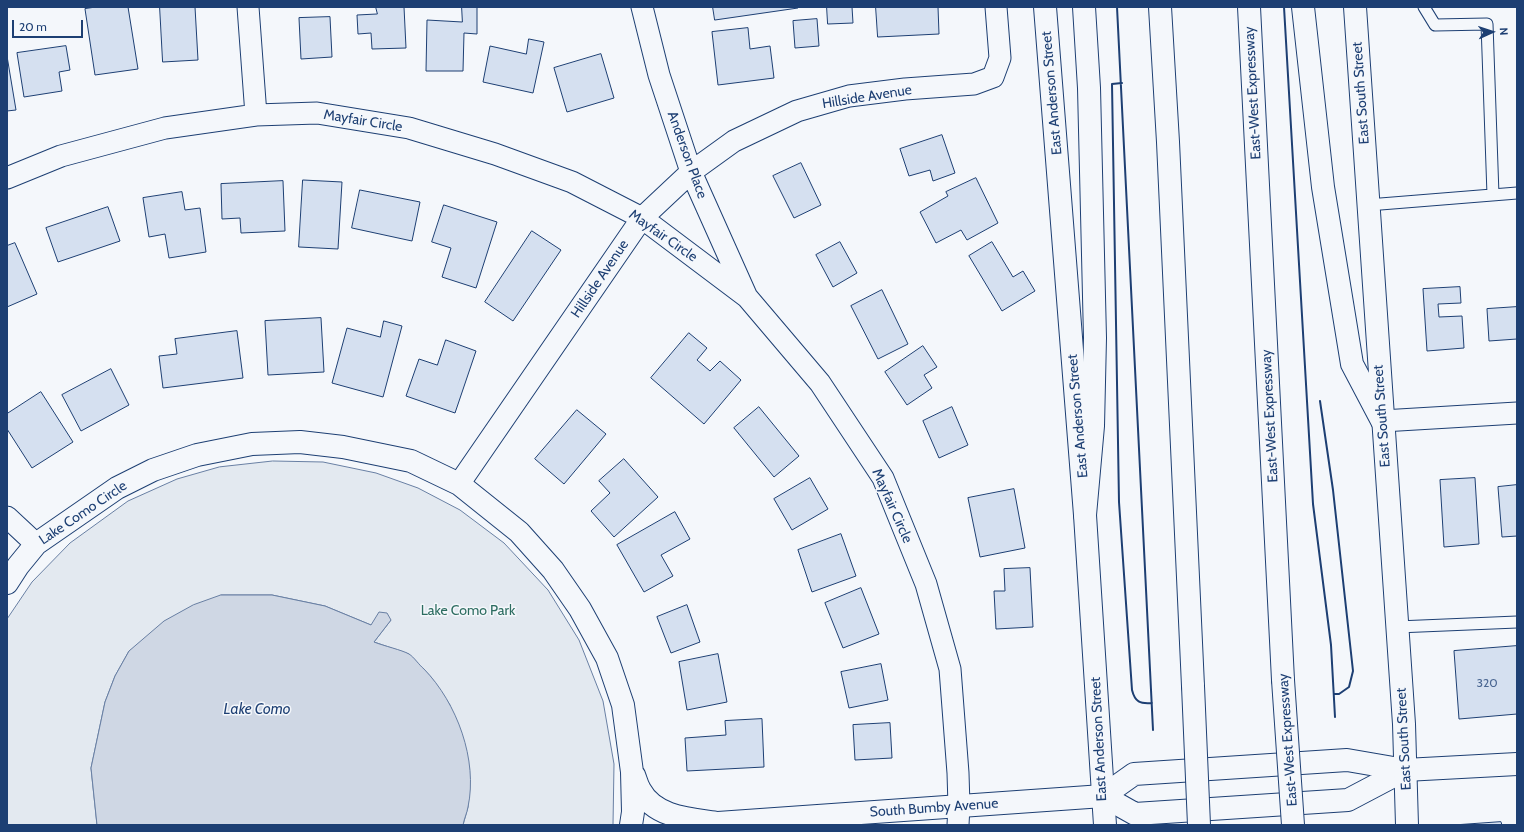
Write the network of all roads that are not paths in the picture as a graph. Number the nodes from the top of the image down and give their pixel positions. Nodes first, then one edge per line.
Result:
1 (248, 7) edge
2 (642, 7) edge
3 (996, 7) edge
4 (1045, 7) edge
5 (1084, 7) edge
6 (1160, 7) edge
7 (1248, 7) edge
8 (1303, 7) edge
9 (1355, 7) edge
10 (1424, 7) edge
11 (256, 115) junction
12 (691, 172) junction
13 (7, 178) edge
14 (1517, 193) edge
15 (1493, 195) junction
16 (1368, 205) junction
17 (642, 218) junction
18 (747, 297) junction
19 (1517, 413) edge
20 (1382, 421) junction
21 (460, 484) junction
22 (1085, 515) junction
23 (7, 517) edge
24 (36, 544) junction
25 (7, 583) edge
26 (1517, 622) edge
27 (1397, 627) junction
28 (1517, 764) edge
29 (1406, 770) junction
30 (632, 772) junction
31 (1102, 796) junction
32 (958, 816) edge
33 (714, 824) edge
34 (631, 825) edge
35 (1104, 825) edge
36 (1199, 825) edge
37 (1293, 825) edge
38 (1407, 825) edge

1 - 11 street
2 - 12 street, Anderson Place
3 - 12 street, Hillside Avenue
4 - 22 main road, East Anderson Street
5 - 22 main road
6 - 36 main road, bridge
7 - 37 main road, East-West Expressway, bridge
8 - 20 main road
9 - 16 main road, East South Street
10 - 15 lane
11 - 13 street, Mayfair Circle
11 - 17 street, Mayfair Circle
12 - 17 street, Hillside Avenue
12 - 18 street, Anderson Place
14 - 15 lane
15 - 16 lane
16 - 20 main road, East South Street
17 - 18 street, Mayfair Circle
17 - 21 street, Hillside Avenue
18 - 32 street, Mayfair Circle
19 - 20 street
20 - 27 main road, East South Street
21 - 24 main road, Lake Como Circle
21 - 30 main road, Lake Como Circle
22 - 31 main road, East Anderson Street
23 - 24 street
24 - 25 main road, Lake Como Circle
26 - 27 lane
27 - 29 main road, East South Street
28 - 29 main road
29 - 31 main road
29 - 31 main road
29 - 38 main road, East South Street
30 - 33 main road, South Bumby Avenue
30 - 34 main road, Lake Como Circle
31 - 32 main road, South Bumby Avenue
31 - 35 main road, East Anderson Street
32 - 33 main road, South Bumby Avenue

